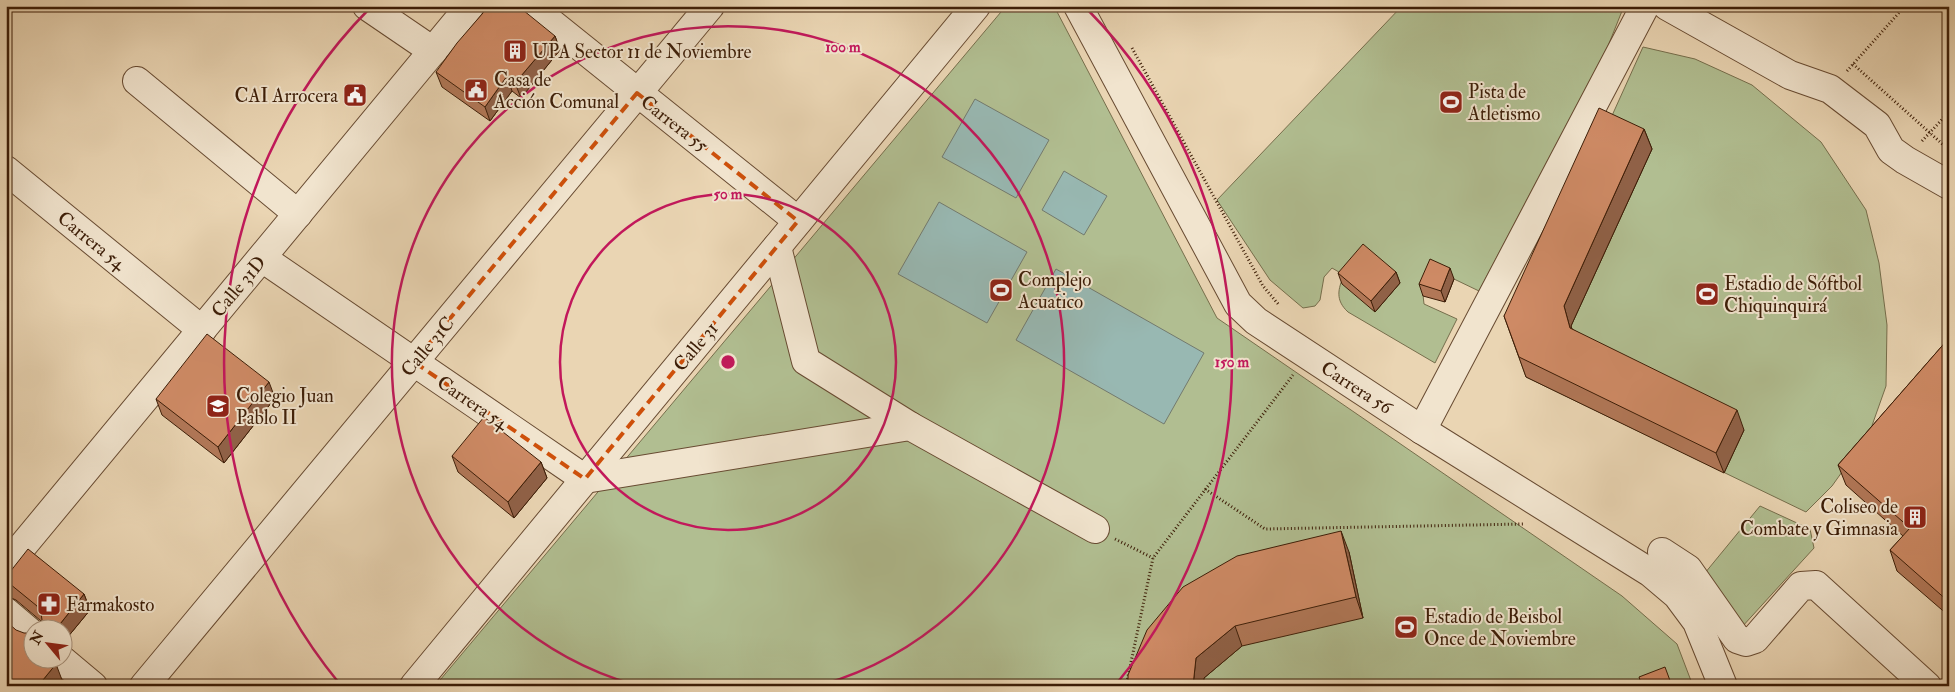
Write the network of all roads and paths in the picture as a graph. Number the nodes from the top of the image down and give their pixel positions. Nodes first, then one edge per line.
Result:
1 (367, 6) edge
2 (470, 6) edge
3 (530, 6) edge
4 (710, 6) edge
5 (976, 6) edge
6 (1078, 6) edge
7 (1645, 6) edge
8 (1667, 6) edge
9 (1905, 6) edge
10 (1128, 41) dead end
11 (433, 51) junction
12 (1853, 64) junction
13 (137, 81) dead end
14 (1830, 89) junction
15 (638, 93) junction
16 (1949, 112) edge
17 (1930, 133) junction
18 (1949, 150) edge
19 (1905, 160) junction
20 (6, 170) edge
21 (1949, 185) edge
22 (298, 214) junction
23 (798, 221) junction
24 (777, 247) junction
25 (262, 258) junction
26 (1283, 309) dead end
27 (202, 330) junction
28 (414, 362) junction
29 (1296, 371) dead end
30 (910, 426) junction
31 (1422, 430) junction
32 (585, 479) junction
33 (1205, 489) junction
34 (1526, 524) dead end
35 (1095, 530) joint
36 (1662, 552) dead end
37 (1153, 558) junction
38 (6, 566) edge
39 (6, 612) edge
40 (22, 626) edge
41 (72, 668) edge
42 (93, 686) edge
43 (144, 686) edge
44 (414, 686) edge
45 (1126, 686) edge
46 (1723, 686) edge
47 (1927, 686) edge

1 - 11 street
2 - 11 street, Calle 31D
3 - 15 street, Carrera 55
4 - 15 street, Calle 31C
5 - 23 street, Calle 31
6 - 31 street, Carrera 56
7 - 31 street
8 - 14 street
9 - 12 path
10 - 26 path
11 - 22 street, Calle 31D
12 - 14 path
12 - 17 path
13 - 22 street
14 - 19 street
15 - 23 street, Carrera 55
15 - 28 street, Calle 31C
16 - 17 path
17 - 18 path
17 - 19 path
19 - 21 street
20 - 27 street, Carrera 54
22 - 25 street, Calle 31D
23 - 24 street, Calle 31
24 - 30 street
24 - 32 street, Calle 31
25 - 27 street, Calle 31D
25 - 28 street, Carrera 54
27 - 38 street, Calle 31D
28 - 32 street, Carrera 54
28 - 43 street, Calle 31C
29 - 33 path
30 - 32 street
30 - 35 street
31 - 46 street, Carrera 56
32 - 44 street, Calle 31
33 - 34 path
33 - 37 path
35 - 37 path
36 - 47 street
37 - 45 path
39 - 40 street
41 - 42 street

